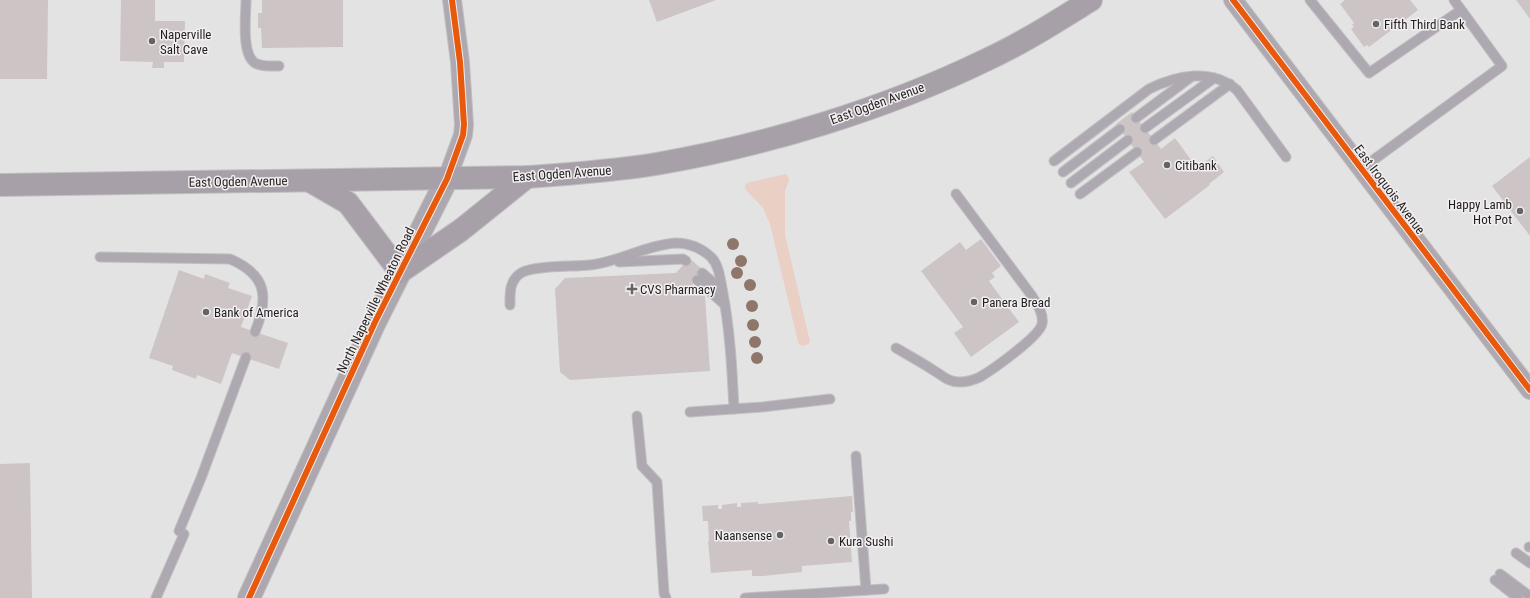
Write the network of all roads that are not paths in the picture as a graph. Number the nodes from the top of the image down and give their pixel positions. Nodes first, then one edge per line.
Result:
1 (246, 0) edge
2 (452, 0) edge
3 (1091, 0) edge
4 (1233, 0) edge
5 (1310, 0) edge
6 (1454, 0) edge
7 (1461, 10) junction
8 (279, 66) dead end
9 (1194, 75) junction
10 (1214, 78) junction
11 (1230, 84) junction
12 (1136, 118) dead end
13 (1145, 128) dead end
14 (1120, 129) dead end
15 (1128, 140) dead end
16 (1154, 140) dead end
17 (1137, 152) dead end
18 (1286, 157) dead end
19 (1054, 161) dead end
20 (1361, 169) junction
21 (1063, 172) dead end
22 (527, 177) junction
23 (447, 179) junction
24 (310, 180) junction
25 (1071, 182) dead end
26 (0, 185) edge
27 (956, 194) dead end
28 (1080, 194) dead end
29 (100, 257) dead end
30 (605, 263) junction
31 (684, 264) dead end
32 (400, 272) junction
33 (722, 290) junction
34 (510, 305) dead end
35 (725, 305) junction
36 (255, 332) dead end
37 (896, 348) dead end
38 (246, 357) dead end
39 (1530, 390) edge
40 (830, 399) dead end
41 (734, 409) junction
42 (690, 412) dead end
43 (637, 416) dead end
44 (856, 456) dead end
45 (1516, 553) dead end
46 (1530, 563) edge
47 (1497, 577) dead end
48 (884, 589) dead end
49 (866, 590) junction
50 (1523, 596) edge
51 (156, 598) edge
52 (249, 598) edge
53 (666, 598) edge
54 (745, 598) edge

1 - 8 lane
2 - 23 street, North Naperville Wheaton Road
3 - 22 main road, East Ogden Avenue
4 - 20 street, East Iroquois Avenue
5 - 7 lane
6 - 7 lane
7 - 20 lane
9 - 10 lane
9 - 12 lane
9 - 19 lane
10 - 11 lane
10 - 13 lane
11 - 16 lane
11 - 18 lane
14 - 21 lane
15 - 25 lane
17 - 28 lane
20 - 39 street, East Iroquois Avenue
22 - 23 main road, East Ogden Avenue
22 - 32 main road
23 - 24 main road, East Ogden Avenue
23 - 32 street, North Naperville Wheaton Road
24 - 26 main road, East Ogden Avenue
24 - 32 main road
27 - 37 lane
29 - 36 lane
30 - 31 lane
30 - 33 lane
30 - 34 lane
32 - 52 street, North Naperville Wheaton Road
33 - 35 lane
33 - 35 lane
35 - 41 lane
38 - 51 lane
40 - 41 lane
41 - 42 lane
43 - 53 lane
44 - 49 lane
45 - 46 lane
47 - 50 lane
48 - 49 lane
49 - 54 lane

